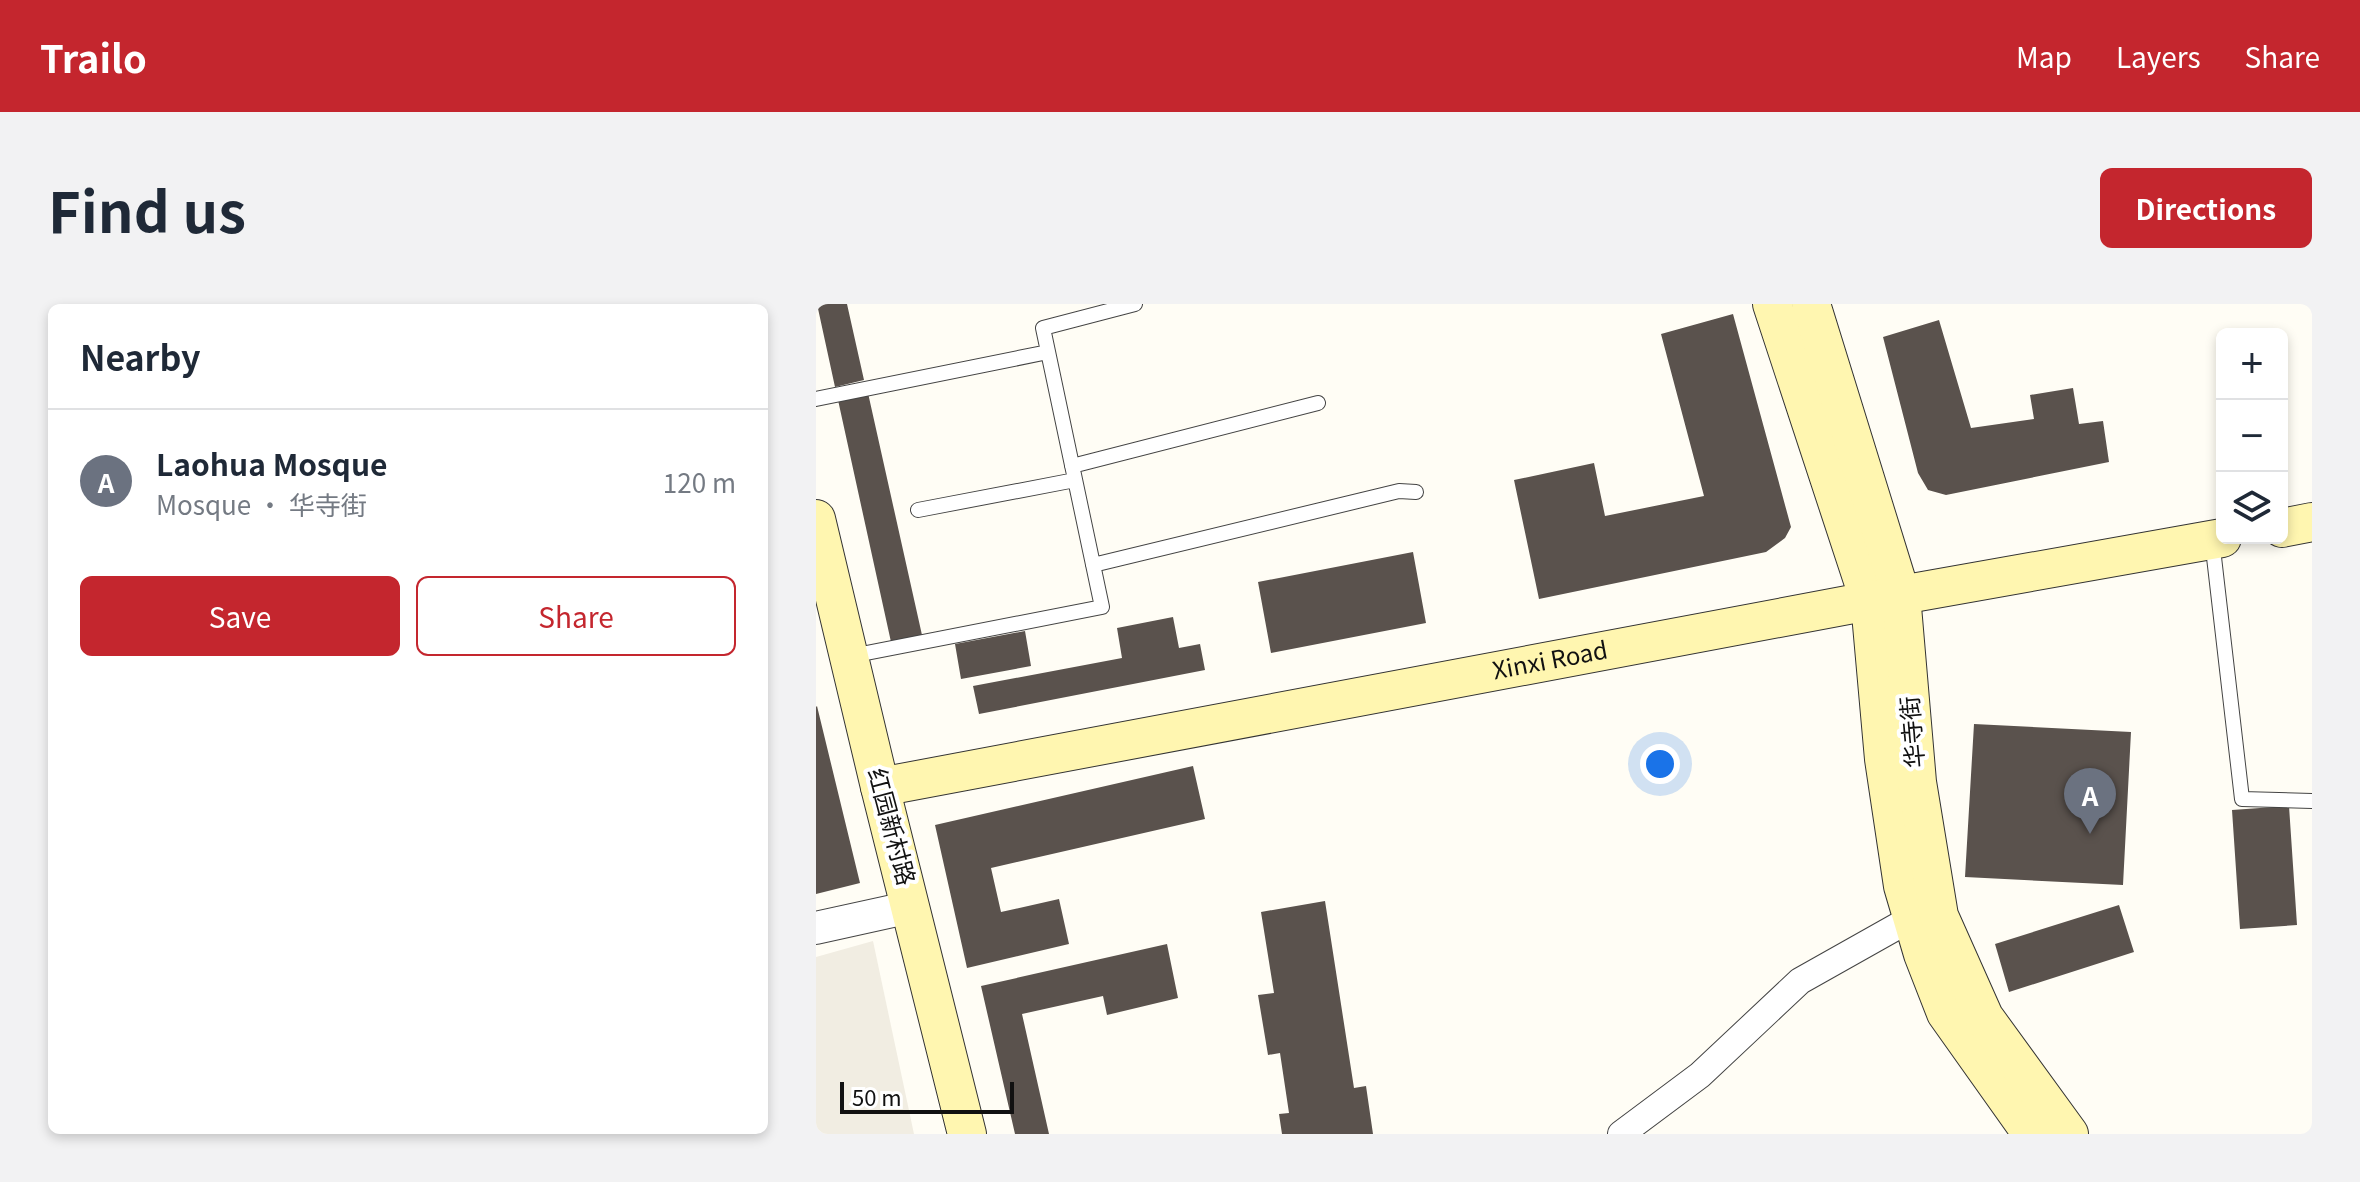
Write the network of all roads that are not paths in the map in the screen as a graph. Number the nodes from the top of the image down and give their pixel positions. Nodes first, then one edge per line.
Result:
1 (1135, 304) edge
2 (1772, 304) edge
3 (1811, 304) edge
4 (1048, 352) junction
5 (816, 399) edge
6 (1318, 403) dead end
7 (1073, 473) junction
8 (1416, 492) dead end
9 (918, 510) dead end
10 (816, 519) edge
11 (2312, 522) edge
12 (2288, 527) edge
13 (2216, 539) edge
14 (2217, 544) edge
15 (1093, 565) junction
16 (1885, 599) junction
17 (848, 656) junction
18 (880, 787) junction
19 (2312, 801) edge
20 (911, 907) junction
21 (1912, 918) junction
22 (816, 928) edge
23 (1624, 1133) edge
24 (967, 1134) edge
25 (2032, 1134) edge
26 (2069, 1134) edge

1 - 4 lane
2 - 16 main road, 华寺街
3 - 16 main road, 华寺街
4 - 5 lane
4 - 7 lane
6 - 7 lane
7 - 9 lane
7 - 15 lane
8 - 15 lane
10 - 17 main road, 红园新村路
11 - 12 main road
13 - 16 main road, Xinxi Road
14 - 19 lane
15 - 17 lane
16 - 18 main road, Xinxi Road
16 - 21 main road, 华寺街
16 - 26 main road, 华寺街
17 - 18 main road, 红园新村路
18 - 20 main road, 红园新村路
20 - 22 street
20 - 24 main road, 红园新村路
21 - 23 street
21 - 25 main road, 华寺街

